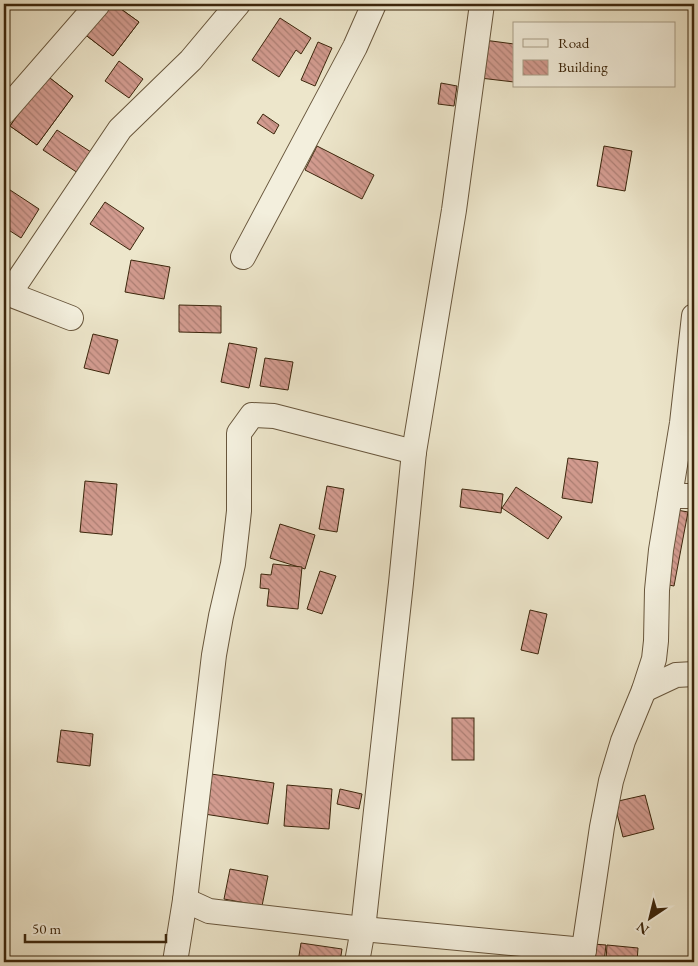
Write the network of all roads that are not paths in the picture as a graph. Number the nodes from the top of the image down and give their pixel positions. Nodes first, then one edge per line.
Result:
1 (98, 4) edge
2 (238, 4) edge
3 (374, 4) edge
4 (482, 4) edge
5 (4, 112) edge
6 (243, 257) dead end
7 (6, 293) edge
8 (694, 316) edge
9 (71, 318) dead end
10 (414, 452) junction
11 (670, 496) junction
12 (694, 496) edge
13 (654, 659) junction
14 (685, 674) edge
15 (644, 690) junction
16 (186, 900) junction
17 (209, 911) junction
18 (181, 927) junction
19 (363, 930) junction
20 (583, 956) edge
21 (175, 962) edge
22 (357, 962) edge

1 - 5 street
2 - 7 street
3 - 6 street
4 - 10 street
7 - 9 street
8 - 11 street
10 - 16 street
10 - 19 street
11 - 12 street
11 - 13 street
13 - 14 street
13 - 15 street
14 - 15 street
15 - 20 street
16 - 17 street
16 - 18 street
17 - 18 street
17 - 19 street
18 - 21 street
19 - 20 street
19 - 22 street

